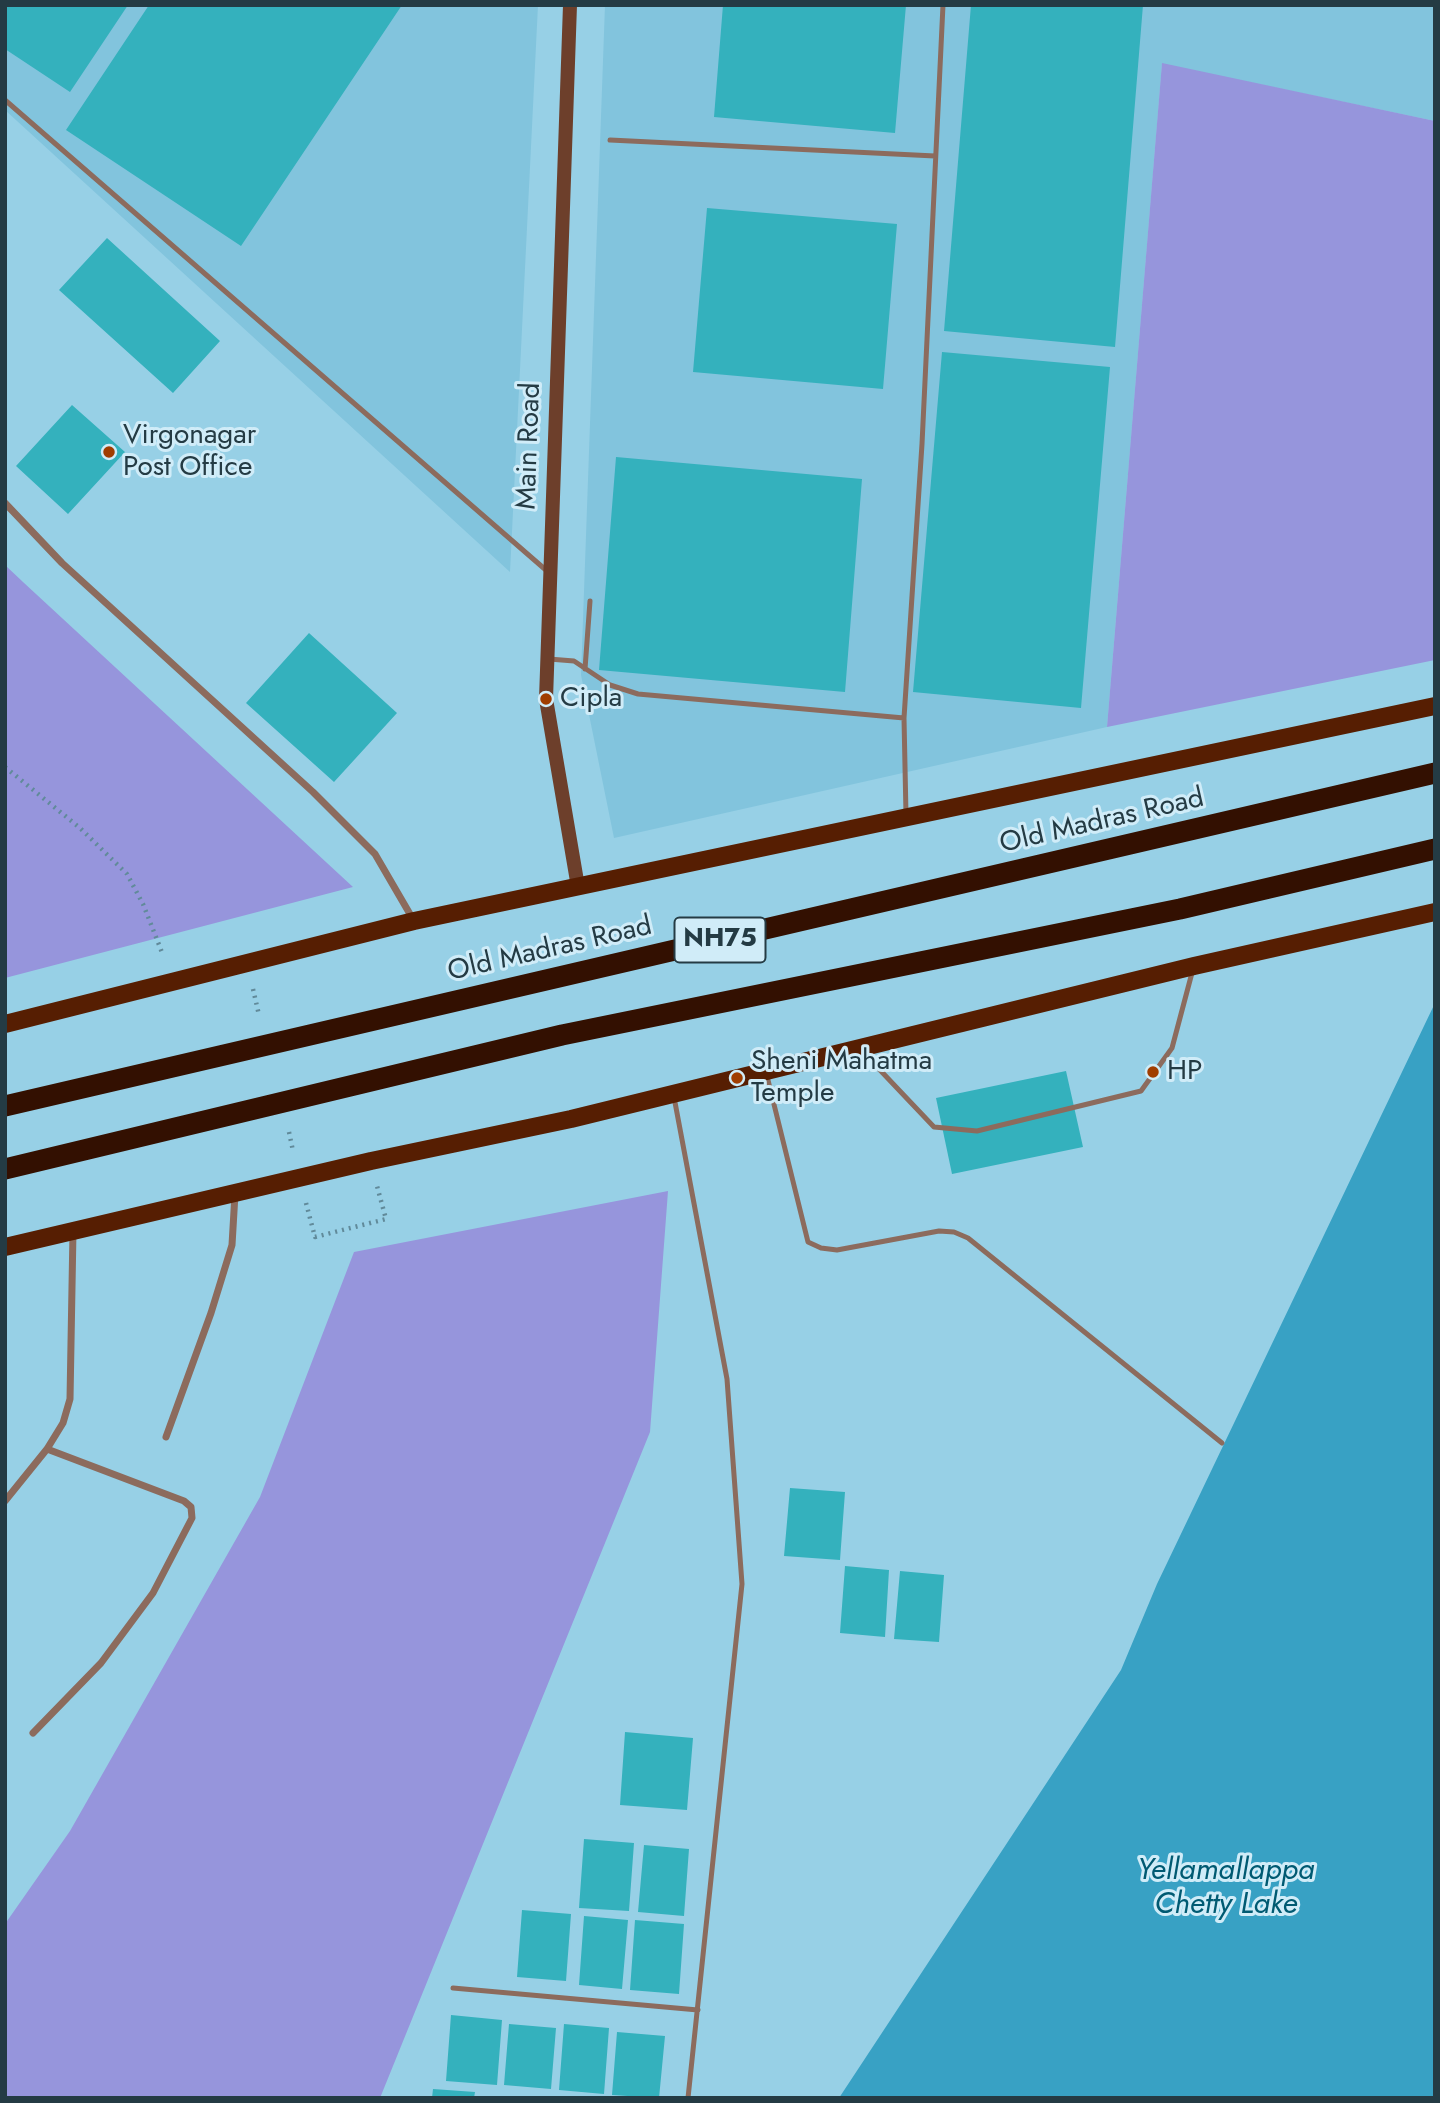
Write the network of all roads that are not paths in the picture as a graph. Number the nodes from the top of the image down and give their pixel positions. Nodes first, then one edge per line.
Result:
1 (570, 5) edge
2 (943, 5) edge
3 (5, 100) edge
4 (610, 140) dead end
5 (935, 156) junction
6 (5, 503) edge
7 (550, 573) junction
8 (590, 601) dead end
9 (547, 659) junction
10 (586, 669) junction
11 (1435, 706) edge
12 (904, 718) junction
13 (1435, 774) edge
14 (906, 818) junction
15 (1435, 849) edge
16 (578, 887) junction
17 (1435, 912) edge
18 (414, 921) junction
19 (1194, 966) junction
20 (5, 1024) edge
21 (859, 1048) junction
22 (766, 1071) junction
23 (673, 1094) junction
24 (5, 1106) edge
25 (5, 1169) edge
26 (234, 1194) junction
27 (73, 1231) junction
28 (5, 1247) edge
29 (166, 1437) dead end
30 (1222, 1443) dead end
31 (47, 1449) junction
32 (5, 1501) edge
33 (33, 1733) dead end
34 (453, 1988) dead end
35 (698, 2010) junction
36 (688, 2098) edge

1 - 7 street, Main Road
2 - 5 lane
3 - 7 lane
4 - 5 lane
5 - 12 lane
6 - 18 street
7 - 9 street, Main Road
8 - 10 lane
9 - 10 lane
9 - 16 street, Main Road
10 - 12 lane
11 - 14 main road
12 - 14 lane
13 - 24 highway, Old Madras Road / NH75
14 - 16 main road
15 - 25 highway, NH75
16 - 18 main road
17 - 19 main road
18 - 20 main road
19 - 21 main road
19 - 21 lane
21 - 22 main road
22 - 23 main road
22 - 30 lane
23 - 26 main road
23 - 35 lane
26 - 27 main road
26 - 29 street
27 - 28 main road
27 - 31 street
31 - 32 street
31 - 33 street
34 - 35 lane
35 - 36 lane

